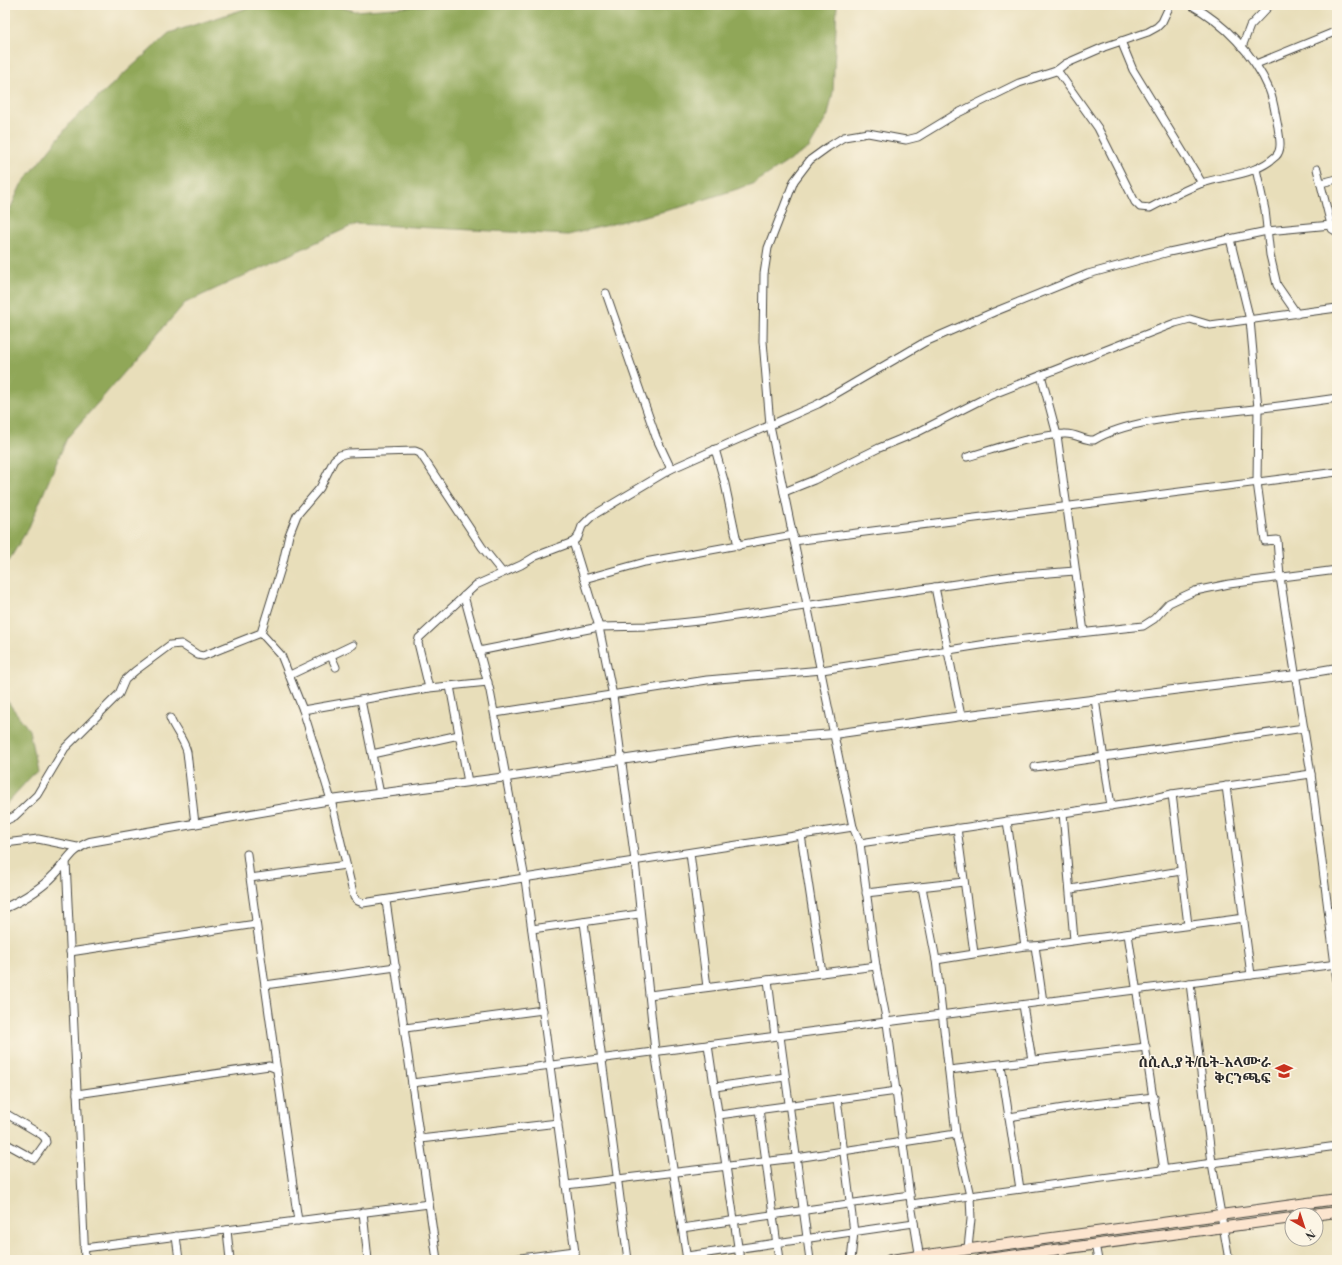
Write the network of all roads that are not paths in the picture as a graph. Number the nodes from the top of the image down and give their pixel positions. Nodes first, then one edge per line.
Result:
1 (1169, 5) edge
2 (1270, 5) edge
3 (1194, 6) edge
4 (1337, 31) edge
5 (1121, 41) junction
6 (1242, 47) junction
7 (1256, 64) junction
8 (1057, 70) junction
9 (1256, 169) junction
10 (1317, 169) dead end
11 (1337, 179) edge
12 (1321, 182) junction
13 (1202, 183) junction
14 (1331, 225) junction
15 (1267, 231) junction
16 (1337, 232) edge
17 (1230, 239) junction
18 (606, 293) dead end
19 (1337, 308) edge
20 (1297, 314) junction
21 (1250, 320) junction
22 (1041, 375) junction
23 (1337, 398) edge
24 (1258, 408) junction
25 (770, 425) junction
26 (1057, 435) junction
27 (715, 449) junction
28 (967, 457) dead end
29 (671, 469) junction
30 (1337, 472) edge
31 (1257, 482) junction
32 (784, 492) junction
33 (1066, 506) junction
34 (794, 538) junction
35 (573, 542) junction
36 (738, 546) junction
37 (1075, 570) junction
38 (1337, 570) edge
39 (502, 572) junction
40 (1280, 577) junction
41 (584, 579) junction
42 (935, 587) junction
43 (464, 596) junction
44 (808, 606) junction
45 (599, 627) junction
46 (1084, 632) junction
47 (261, 633) junction
48 (353, 645) dead end
49 (948, 649) junction
50 (479, 651) junction
51 (331, 656) junction
52 (336, 667) dead end
53 (1337, 668) edge
54 (822, 670) junction
55 (290, 675) junction
56 (1296, 675) junction
57 (488, 682) junction
58 (450, 686) junction
59 (429, 688) junction
60 (613, 696) junction
61 (1095, 699) junction
62 (361, 700) junction
63 (303, 710) junction
64 (495, 713) junction
65 (961, 716) junction
66 (170, 718) dead end
67 (1304, 728) junction
68 (834, 734) junction
69 (459, 735) junction
70 (372, 754) junction
71 (1104, 757) junction
72 (620, 759) junction
73 (1035, 767) dead end
74 (1311, 774) junction
75 (507, 777) junction
76 (468, 782) junction
77 (1226, 786) junction
78 (380, 794) junction
79 (1172, 794) junction
80 (331, 800) junction
81 (1111, 806) junction
82 (1063, 813) junction
83 (5, 821) edge
84 (1007, 821) junction
85 (195, 824) junction
86 (853, 827) junction
87 (957, 828) junction
88 (801, 835) junction
89 (5, 843) edge
90 (860, 843) junction
91 (77, 847) junction
92 (690, 853) junction
93 (246, 854) dead end
94 (66, 861) junction
95 (635, 862) junction
96 (346, 865) junction
97 (1181, 871) junction
98 (250, 878) junction
99 (525, 879) junction
100 (964, 882) junction
101 (922, 887) junction
102 (1070, 889) junction
103 (866, 893) junction
104 (386, 901) junction
105 (5, 908) edge
106 (639, 914) junction
107 (1244, 918) junction
108 (584, 922) junction
109 (256, 924) junction
110 (1188, 925) junction
111 (532, 929) junction
112 (1128, 934) junction
113 (1074, 940) junction
114 (1025, 946) junction
115 (1035, 946) junction
116 (70, 952) junction
117 (974, 953) junction
118 (936, 960) junction
119 (1336, 964) edge
120 (876, 966) junction
121 (396, 967) junction
122 (822, 973) junction
123 (1251, 975) junction
124 (768, 980) junction
125 (1337, 982) edge
126 (1190, 983) junction
127 (265, 985) junction
128 (707, 988) junction
129 (1137, 990) junction
130 (649, 995) junction
131 (1043, 1002) junction
132 (1023, 1005) junction
133 (543, 1010) junction
134 (941, 1014) junction
135 (887, 1023) junction
136 (405, 1028) junction
137 (777, 1036) junction
138 (708, 1045) junction
139 (1146, 1047) junction
140 (655, 1051) junction
141 (602, 1058) junction
142 (1032, 1060) junction
143 (550, 1065) junction
144 (1001, 1065) junction
145 (277, 1069) junction
146 (949, 1070) junction
147 (785, 1077) junction
148 (412, 1083) junction
149 (715, 1087) junction
150 (897, 1091) junction
151 (77, 1094) junction
152 (1154, 1097) junction
153 (837, 1099) junction
154 (789, 1105) junction
155 (758, 1109) junction
156 (5, 1113) edge
157 (719, 1115) junction
158 (1009, 1116) junction
159 (558, 1123) junction
160 (956, 1134) junction
161 (420, 1139) junction
162 (903, 1142) junction
163 (5, 1143) edge
164 (1337, 1146) edge
165 (844, 1150) junction
166 (796, 1158) junction
167 (765, 1161) junction
168 (1212, 1163) junction
169 (726, 1166) junction
170 (1164, 1170) junction
171 (674, 1171) junction
172 (618, 1178) junction
173 (566, 1185) junction
174 (1020, 1189) junction
175 (910, 1195) junction
176 (970, 1196) junction
177 (1337, 1199) edge
178 (429, 1204) junction
179 (851, 1204) junction
180 (910, 1204) junction
181 (803, 1211) junction
182 (363, 1212) junction
183 (1337, 1212) edge
184 (1324, 1214) edge
185 (772, 1215) junction
186 (1221, 1215) junction
187 (1284, 1219) edge
188 (298, 1221) junction
189 (735, 1221) junction
190 (914, 1223) junction
191 (1222, 1226) junction
192 (682, 1228) junction
193 (227, 1230) junction
194 (854, 1232) junction
195 (176, 1236) junction
196 (807, 1239) junction
197 (776, 1243) junction
198 (1095, 1244) junction
199 (84, 1248) junction
200 (968, 1248) junction
201 (739, 1249) junction
202 (575, 1251) junction
203 (687, 1258) edge
204 (920, 1258) edge
205 (85, 1260) edge
206 (179, 1260) edge
207 (230, 1260) edge
208 (368, 1260) edge
209 (437, 1260) edge
210 (505, 1260) edge
211 (576, 1260) edge
212 (628, 1260) edge
213 (740, 1260) edge
214 (778, 1260) edge
215 (810, 1260) edge
216 (851, 1260) edge
217 (890, 1260) edge
218 (980, 1260) edge
219 (1098, 1260) edge
220 (1228, 1260) edge

1 - 5 street
2 - 6 street
3 - 6 street
4 - 7 street
5 - 8 street
5 - 13 street
6 - 7 street
7 - 9 street
8 - 13 street
8 - 25 street
9 - 13 street
9 - 15 street
10 - 12 street
11 - 12 street
12 - 14 street
14 - 15 street
14 - 16 street
15 - 17 street
15 - 20 street
17 - 21 street
17 - 25 street
18 - 29 street
19 - 20 street
20 - 21 street
21 - 22 street
21 - 24 street
22 - 26 street
22 - 32 street
23 - 24 street
24 - 26 street
24 - 31 street
25 - 27 street
25 - 32 street
26 - 28 street
26 - 33 street
27 - 29 street
27 - 36 street
29 - 35 street
30 - 31 street
31 - 33 street
31 - 40 street
32 - 34 street
33 - 34 street
33 - 37 street
34 - 36 street
34 - 44 street
35 - 39 street
35 - 41 street
36 - 41 street
37 - 42 street
37 - 46 street
38 - 40 street
39 - 43 street
39 - 47 street
40 - 46 street
40 - 56 street
41 - 45 street
42 - 44 street
42 - 49 street
43 - 50 street
43 - 59 street
44 - 45 street
44 - 54 street
45 - 50 street
45 - 60 street
46 - 49 street
47 - 55 street
47 - 83 street
48 - 51 street
49 - 54 street
49 - 65 street
50 - 57 street
51 - 52 street
51 - 55 street
53 - 56 street
54 - 60 street
54 - 68 street
55 - 63 street
56 - 61 street
56 - 67 street
57 - 58 street
57 - 64 street
58 - 59 street
58 - 69 street
59 - 62 street
60 - 64 street
60 - 72 street
61 - 65 street
61 - 71 street
62 - 63 street
62 - 70 street
63 - 80 street
64 - 75 street
65 - 68 street
66 - 85 street
67 - 71 street
67 - 74 street
68 - 72 street
68 - 86 street
69 - 70 street
69 - 76 street
70 - 78 street
71 - 73 street
71 - 81 street
72 - 75 street
72 - 95 street
74 - 77 street
74 - 119 street
75 - 76 street
75 - 99 street
76 - 78 street
77 - 79 street
77 - 107 street
78 - 80 street
79 - 81 street
79 - 97 street
80 - 85 street
80 - 96 street
81 - 82 street
82 - 84 street
82 - 102 street
84 - 87 street
84 - 114 street
85 - 91 street
86 - 88 street
86 - 90 street
87 - 90 street
87 - 100 street
88 - 92 street
88 - 122 street
89 - 91 street
90 - 103 street
91 - 94 street
92 - 95 street
92 - 128 street
93 - 98 street
94 - 105 street
94 - 116 street
95 - 99 street
95 - 106 street
96 - 98 street
96 - 104 street
97 - 102 street
97 - 110 street
98 - 109 street
99 - 104 street
99 - 111 street
100 - 101 street
100 - 117 street
101 - 103 street
101 - 118 street
102 - 113 street
103 - 120 street
104 - 121 street
106 - 108 street
106 - 130 street
107 - 110 street
107 - 123 street
108 - 111 street
108 - 141 street
109 - 116 street
109 - 127 street
110 - 112 street
111 - 133 street
112 - 113 street
112 - 129 street
113 - 115 street
114 - 115 street
114 - 117 street
115 - 131 street
116 - 151 street
117 - 118 street
118 - 134 street
119 - 123 street
119 - 125 street
120 - 122 street
120 - 135 street
121 - 127 street
121 - 136 street
122 - 124 street
123 - 126 street
124 - 128 street
124 - 137 street
126 - 129 street
126 - 168 street
127 - 145 street
128 - 130 street
129 - 131 street
129 - 139 street
130 - 140 street
131 - 132 street
132 - 134 street
132 - 142 street
133 - 136 street
133 - 143 street
134 - 135 street
134 - 146 street
135 - 137 street
135 - 150 street
136 - 148 street
137 - 138 street
137 - 147 street
138 - 140 street
138 - 149 street
139 - 142 street
139 - 152 street
140 - 141 street
140 - 171 street
141 - 143 street
141 - 172 street
142 - 144 street
143 - 148 street
143 - 159 street
144 - 146 street
144 - 158 street
145 - 151 street
145 - 188 street
146 - 160 street
147 - 149 street
147 - 154 street
148 - 161 street
149 - 157 street
150 - 153 street
150 - 162 street
151 - 199 street
152 - 158 street
152 - 170 street
153 - 154 street
153 - 165 street
154 - 155 street
154 - 166 street
155 - 157 street
155 - 167 street
156 - 163 street
157 - 169 street
158 - 174 street
159 - 161 street
159 - 173 street
160 - 162 street
160 - 176 street
161 - 178 street
162 - 165 street
162 - 175 street
164 - 168 street
165 - 166 street
165 - 179 street
166 - 167 street
166 - 181 street
167 - 169 street
167 - 185 street
168 - 170 street
168 - 186 street
169 - 171 street
169 - 189 street
170 - 174 street
171 - 172 street
171 - 192 street
172 - 173 street
172 - 212 street
173 - 202 street
174 - 176 street
175 - 179 street
175 - 180 street
176 - 180 street
176 - 200 street
177 - 186 main road
178 - 182 street
178 - 209 street
179 - 181 street
179 - 194 street
180 - 190 street
181 - 185 street
181 - 196 street
182 - 188 street
182 - 208 street
183 - 184 main road
185 - 189 street
185 - 197 street
186 - 191 street
186 - 200 main road
187 - 191 main road
188 - 193 street
189 - 192 street
189 - 201 street
190 - 194 street
190 - 204 street
191 - 198 main road
191 - 220 street
192 - 203 street
193 - 195 street
193 - 207 street
194 - 196 street
194 - 216 street
195 - 199 street
195 - 206 street
196 - 197 street
196 - 215 street
197 - 201 street
197 - 214 street
198 - 218 main road
198 - 219 street
199 - 205 street
200 - 204 main road
201 - 203 street
201 - 213 street
202 - 210 street
202 - 211 street
204 - 217 main road

